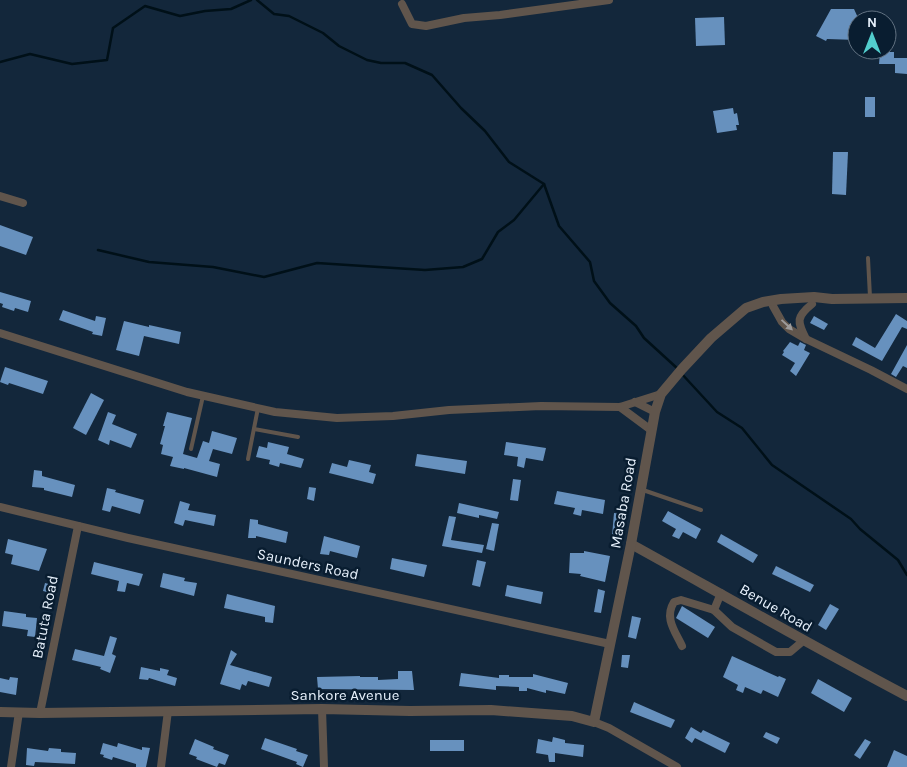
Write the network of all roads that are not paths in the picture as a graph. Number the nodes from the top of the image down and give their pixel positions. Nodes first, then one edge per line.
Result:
1 (609, 0) edge
2 (402, 4) dead end
3 (0, 196) edge
4 (23, 203) dead end
5 (868, 258) dead end
6 (907, 298) edge
7 (870, 299) junction
8 (832, 300) junction
9 (812, 304) junction
10 (773, 306) junction
11 (735, 318) junction
12 (0, 333) edge
13 (806, 339) junction
14 (907, 389) edge
15 (661, 394) junction
16 (203, 396) junction
17 (635, 402) junction
18 (620, 407) junction
19 (258, 408) junction
20 (654, 412) junction
21 (254, 429) junction
22 (651, 430) junction
23 (298, 437) dead end
24 (191, 449) dead end
25 (248, 459) dead end
26 (641, 489) junction
27 (0, 507) edge
28 (701, 510) dead end
29 (78, 526) junction
30 (631, 544) junction
31 (722, 594) junction
32 (714, 610) junction
33 (803, 641) junction
34 (610, 644) junction
35 (682, 646) dead end
36 (907, 696) edge
37 (322, 709) junction
38 (168, 711) junction
39 (0, 712) edge
40 (19, 712) junction
41 (40, 713) junction
42 (594, 722) junction
43 (10, 767) edge
44 (161, 767) edge
45 (324, 767) edge
46 (677, 767) edge

1 - 2 street
3 - 4 street
5 - 7 lane
6 - 7 street
7 - 8 street
8 - 9 street
8 - 11 street, Masaba Road
9 - 10 street
9 - 13 street
10 - 11 street
10 -> 13 street
11 - 15 street, Masaba Road
12 - 16 street
13 - 14 street
15 - 17 street
15 - 20 street, Masaba Road
16 - 19 street
16 - 24 lane
17 - 18 street
17 - 20 street
18 - 19 street
18 - 22 street
19 - 21 lane
20 - 22 street, Masaba Road
21 - 23 lane
21 - 25 lane
22 - 26 street, Masaba Road
26 - 28 lane
26 - 30 street, Masaba Road
27 - 29 street, Saunders Road
29 - 34 street, Saunders Road
29 - 41 street, Batuta Road
30 - 31 street, Benue Road
30 - 34 street, Masaba Road
31 - 32 street
31 - 33 street, Benue Road
32 - 33 street
32 - 35 street
33 - 36 street, Benue Road
34 - 42 street, Masaba Road
37 - 38 street, Sankore Avenue
37 - 42 street, Sankore Avenue
37 - 45 street
38 - 41 street, Sankore Avenue
38 - 44 street
39 - 40 street, Sankore Avenue
40 - 41 street, Sankore Avenue
40 - 43 street
42 - 46 street, Sankore Avenue

